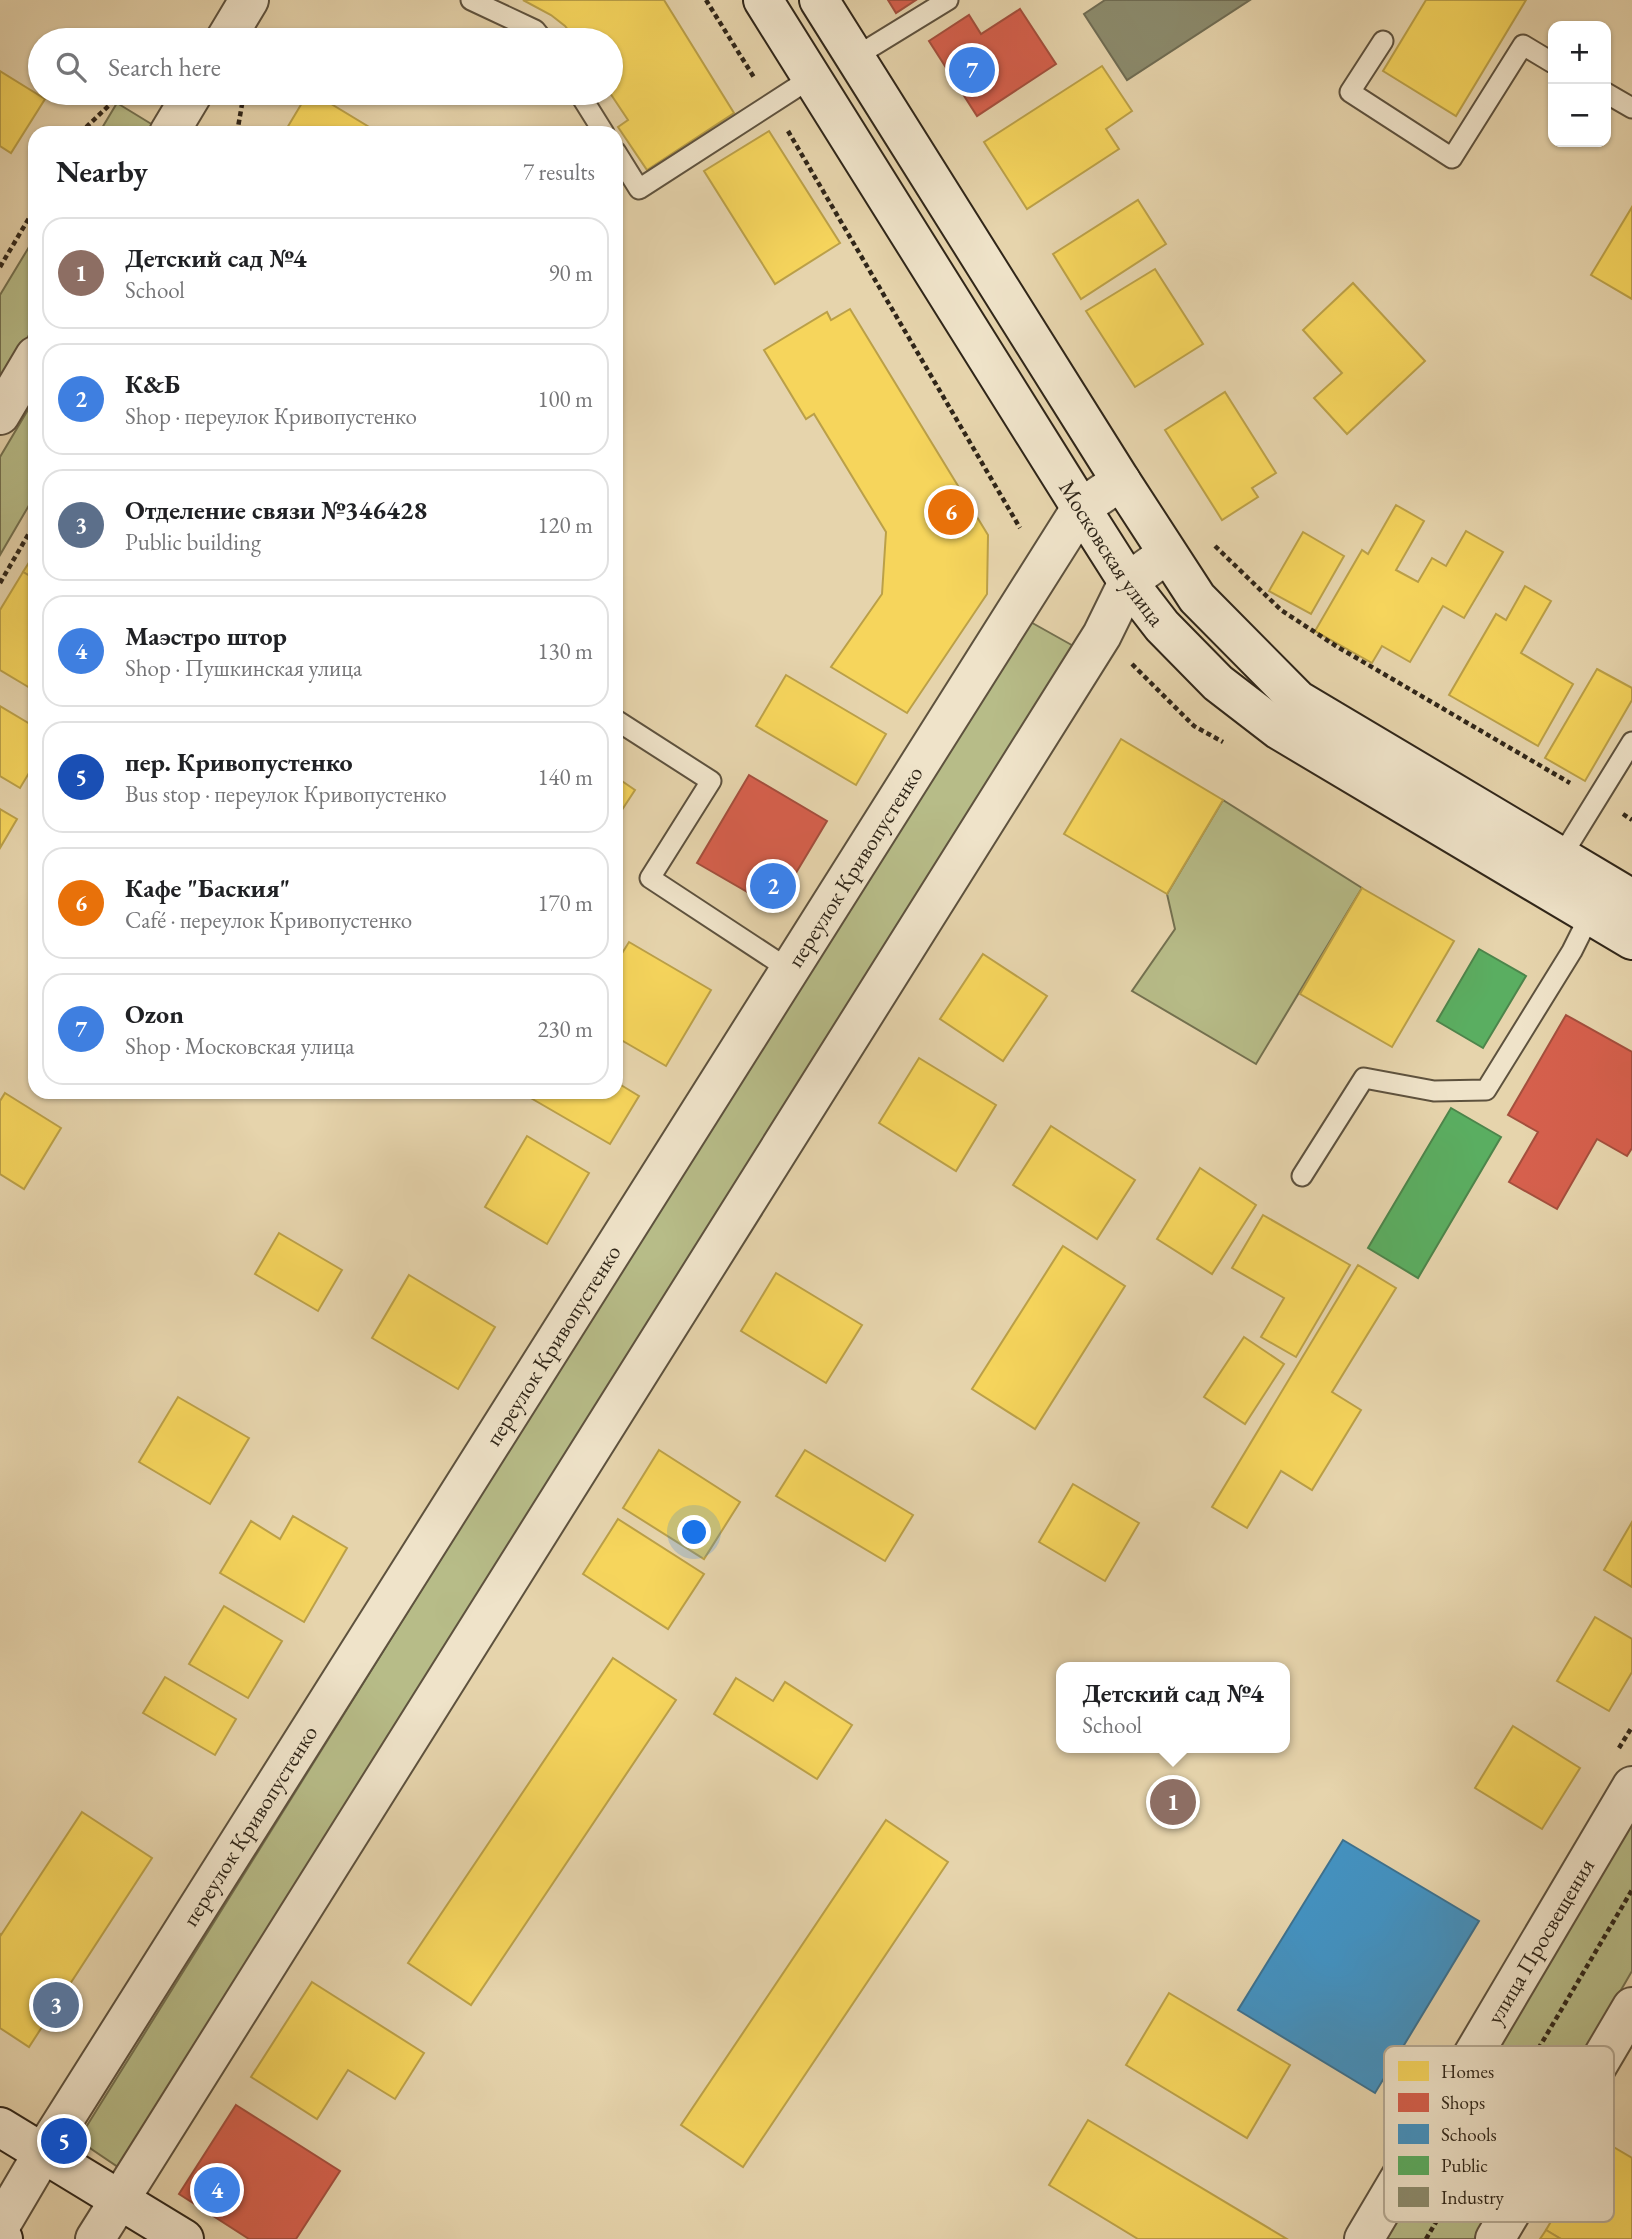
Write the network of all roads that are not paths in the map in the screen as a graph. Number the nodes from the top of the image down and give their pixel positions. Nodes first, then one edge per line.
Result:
1 (249, 0) edge
2 (471, 0) edge
3 (763, 0) edge
4 (819, 0) edge
5 (948, 0) edge
6 (232, 28) edge
7 (531, 28) edge
8 (1383, 41) dead end
9 (855, 57) junction
10 (1548, 60) edge
11 (811, 78) junction
12 (1611, 96) edge
13 (186, 105) edge
14 (586, 105) edge
15 (1632, 108) edge
16 (173, 126) edge
17 (600, 126) edge
18 (623, 163) edge
19 (28, 368) edge
20 (0, 415) edge
21 (1121, 481) junction
22 (1081, 508) junction
23 (1167, 554) junction
24 (1128, 582) junction
25 (623, 724) edge
26 (1632, 742) edge
27 (1561, 856) junction
28 (1632, 899) edge
29 (1590, 915) junction
30 (1632, 940) edge
31 (790, 970) junction
32 (1302, 1175) dead end
33 (1632, 1786) edge
34 (1632, 2007) edge
35 (1478, 2046) edge
36 (1609, 2046) edge
37 (0, 2127) edge
38 (43, 2153) junction
39 (119, 2199) junction
40 (1384, 2205) edge
41 (1505, 2222) edge
42 (0, 2226) edge
43 (95, 2239) edge
44 (184, 2239) edge
45 (1364, 2239) edge
46 (1495, 2239) edge

1 - 6 street
2 - 7 lane
3 - 11 street, Московская улица
4 - 9 street, Московская улица
5 - 9 lane
8 - 10 lane
9 - 21 street, Московская улица
11 - 18 lane
11 - 22 street, Московская улица
12 - 15 lane
13 - 16 street
14 - 17 lane
19 - 20 street
21 - 22 street, переулок Кривопустенко
21 - 23 street, Московская улица
22 - 24 street, Московская улица
22 - 31 street, переулок Кривопустенко
23 - 24 street
23 - 27 street, Московская улица
24 - 29 street, Московская улица
24 - 39 street
25 - 31 lane
26 - 27 lane
27 - 28 street, Московская улица
29 - 30 street, Московская улица
29 - 32 lane
31 - 38 street, переулок Кривопустенко
33 - 35 street, улица Просвещения
34 - 36 street
37 - 38 street
38 - 39 street
38 - 42 street, переулок Кривопустенко
39 - 43 street
39 - 44 street
40 - 45 street, улица Просвещения
41 - 46 street

